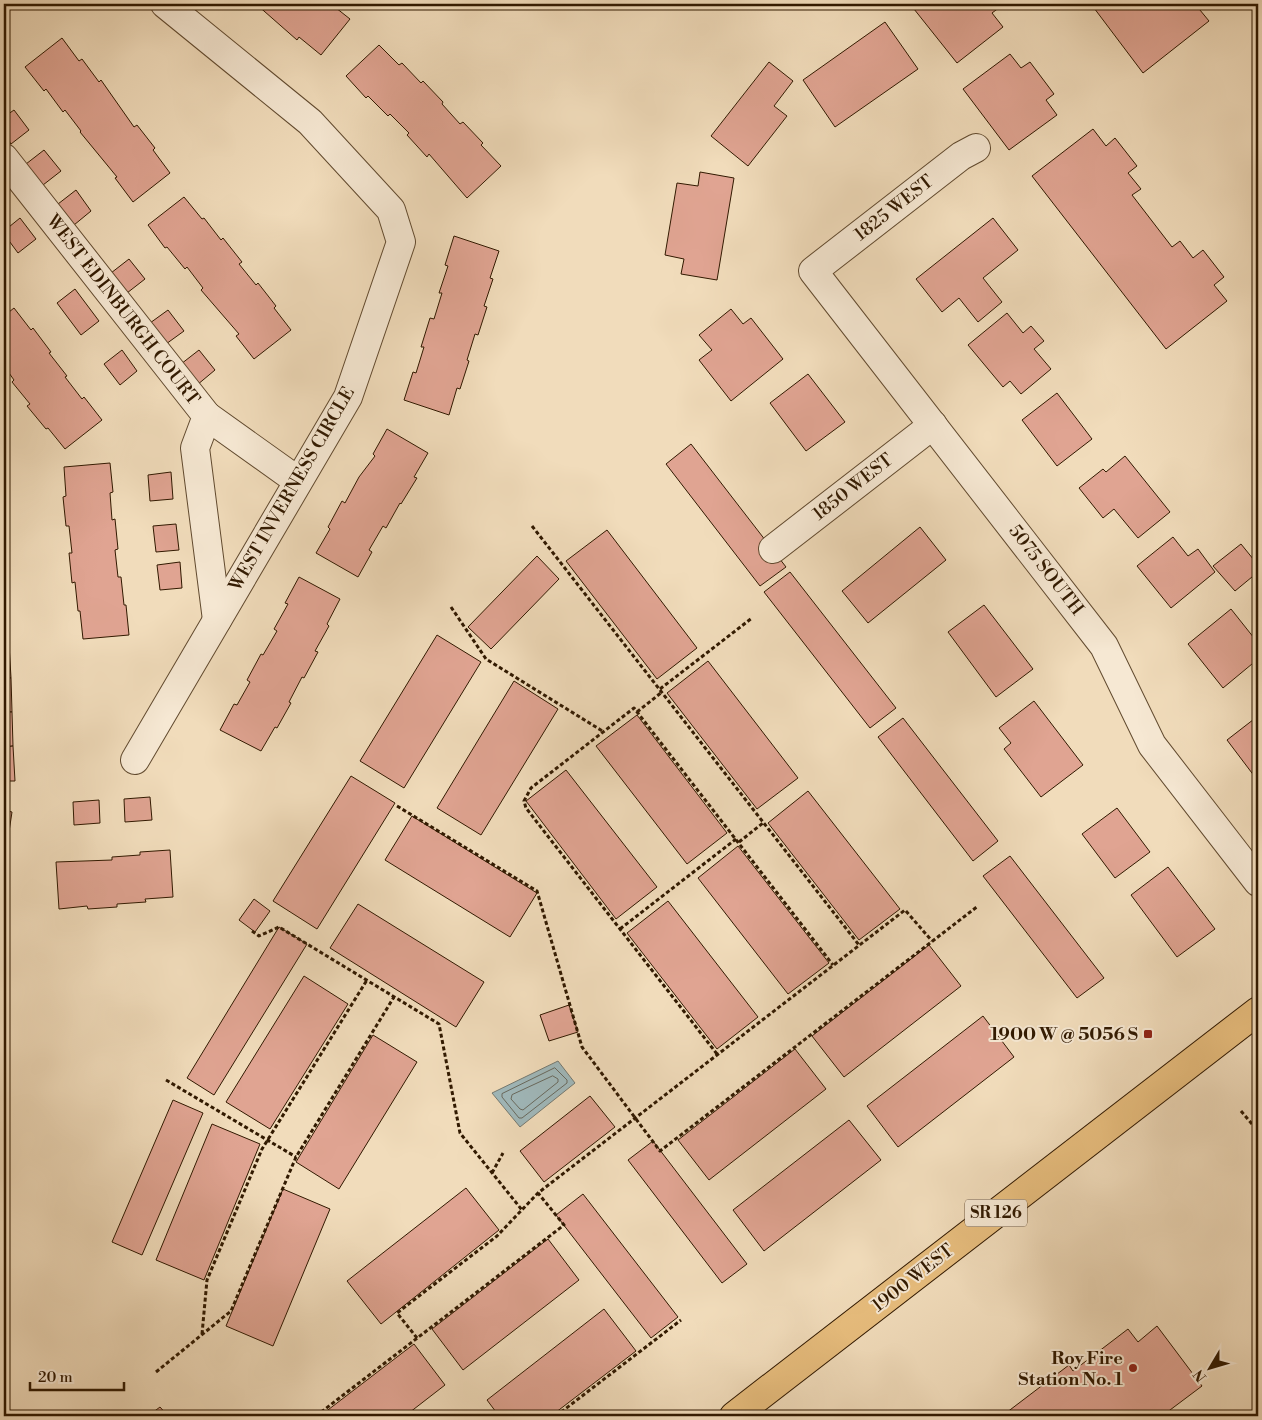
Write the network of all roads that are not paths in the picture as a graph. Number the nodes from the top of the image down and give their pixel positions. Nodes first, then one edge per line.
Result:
1 (165, 4) edge
2 (976, 148) dead end
3 (4, 158) edge
4 (813, 271) joint
5 (208, 416) junction
6 (933, 425) junction
7 (298, 481) junction
8 (773, 549) dead end
9 (217, 620) junction
10 (135, 760) dead end
11 (1258, 882) edge
12 (1258, 1011) edge
13 (734, 1416) edge

1 - 7 street, WEST INVERNESS CIRCLE
2 - 4 street, 1825 WEST
3 - 5 street, WEST EDINBURGH COURT
4 - 6 street, 5075 SOUTH
5 - 7 street
5 - 9 street, WEST EDINBURGH COURT
6 - 8 street, 1850 WEST
6 - 11 street, 5075 SOUTH
7 - 9 street, WEST INVERNESS CIRCLE
9 - 10 street, WEST INVERNESS CIRCLE
12 - 13 main road, 1900 WEST / SR 126

